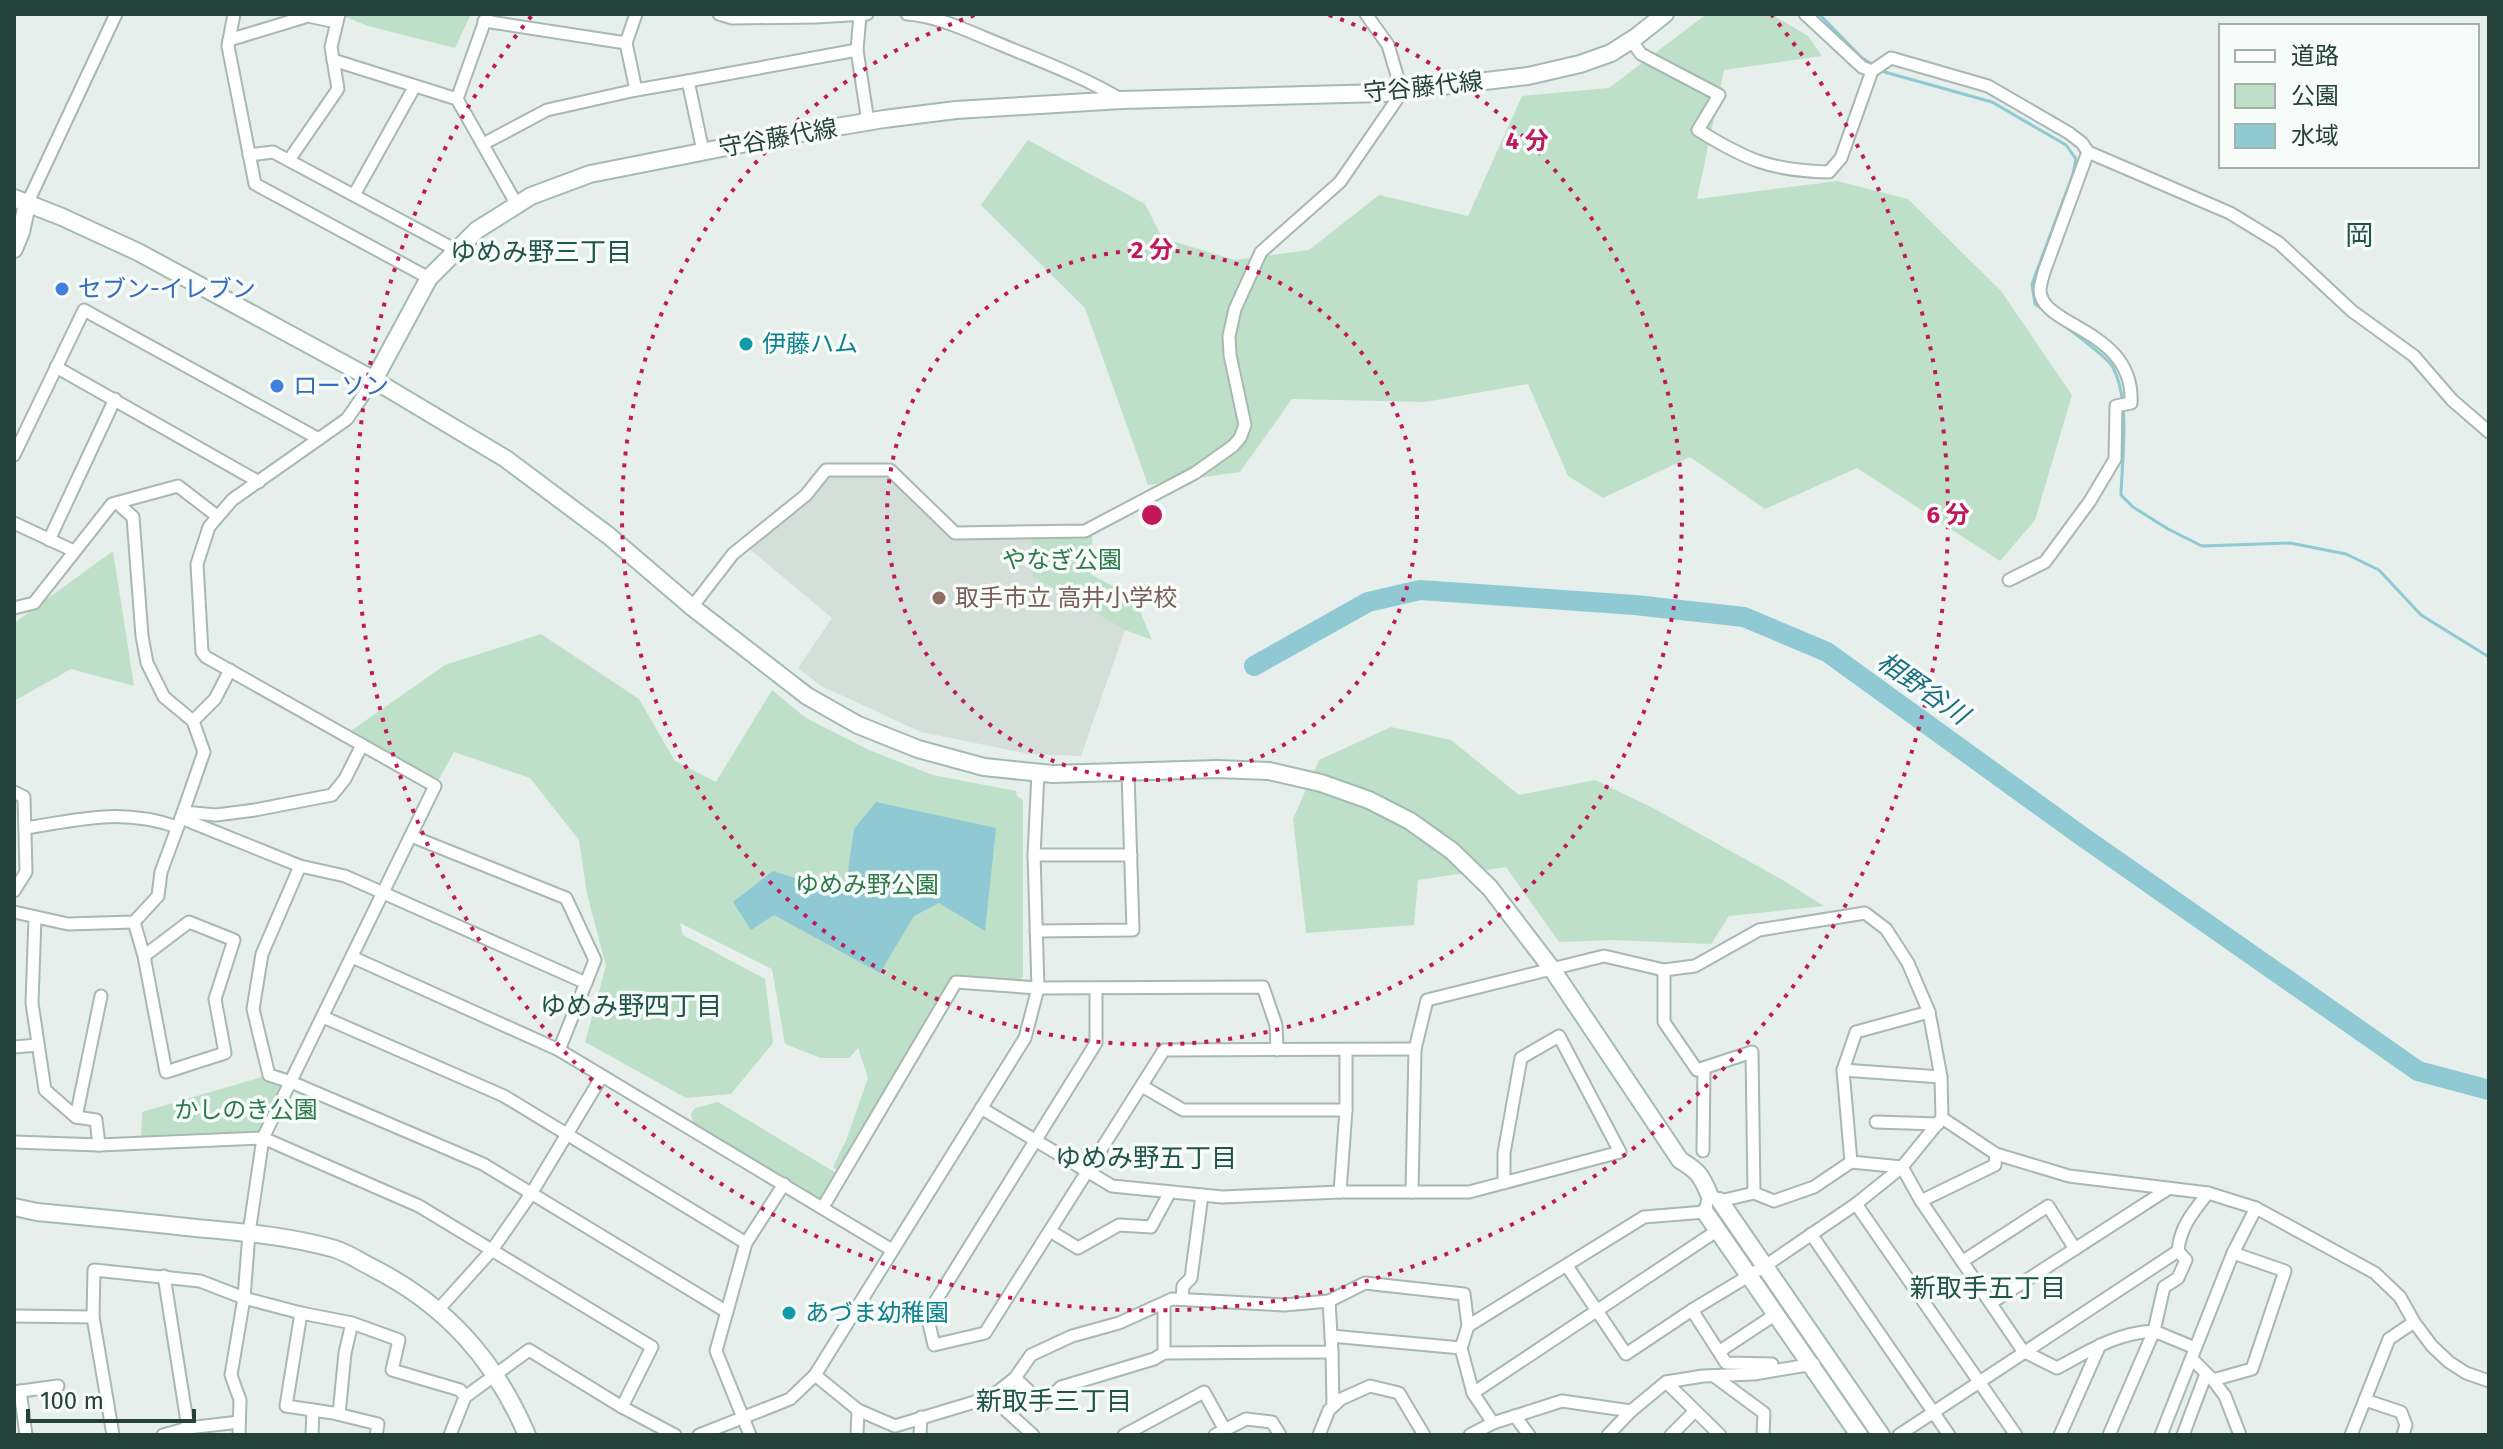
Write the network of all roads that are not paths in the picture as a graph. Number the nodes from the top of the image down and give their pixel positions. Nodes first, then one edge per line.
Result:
1 (116, 14) edge
2 (234, 14) edge
3 (636, 14) edge
4 (719, 14) edge
5 (867, 14) edge
6 (907, 14) edge
7 (1366, 14) edge
8 (1665, 14) edge
9 (1805, 14) edge
10 (860, 15) edge
11 (337, 18) edge
12 (486, 18) edge
13 (229, 40) junction
14 (1631, 40) junction
15 (626, 43) junction
16 (857, 50) junction
17 (333, 60) junction
18 (1876, 68) junction
19 (688, 81) junction
20 (415, 86) junction
21 (636, 90) junction
22 (1402, 92) junction
23 (457, 99) junction
24 (1122, 100) junction
25 (868, 122) junction
26 (483, 144) junction
27 (703, 151) junction
28 (2088, 152) junction
29 (249, 155) junction
30 (289, 160) junction
31 (354, 195) junction
32 (21, 201) edge
33 (517, 205) junction
34 (14, 223) edge
35 (14, 249) edge
36 (456, 250) junction
37 (429, 278) junction
38 (56, 367) junction
39 (374, 380) junction
40 (115, 399) junction
41 (2489, 432) edge
42 (319, 439) junction
43 (14, 455) edge
44 (259, 482) junction
45 (117, 503) junction
46 (217, 516) junction
47 (14, 523) edge
48 (49, 540) junction
49 (74, 551) junction
50 (2009, 580) dead end
51 (692, 607) junction
52 (14, 608) edge
53 (230, 670) junction
54 (193, 721) junction
55 (362, 745) junction
56 (1038, 773) junction
57 (1128, 773) junction
58 (14, 792) edge
59 (180, 819) junction
60 (26, 828) junction
61 (411, 836) junction
62 (1034, 855) junction
63 (1131, 855) junction
64 (300, 866) junction
65 (14, 891) edge
66 (383, 893) junction
67 (14, 912) edge
68 (35, 917) junction
69 (134, 922) junction
70 (1036, 931) junction
71 (144, 956) junction
72 (352, 957) junction
73 (1552, 969) junction
74 (1664, 970) junction
75 (586, 983) junction
76 (1038, 988) junction
77 (1096, 989) junction
78 (101, 996) dead end
79 (1929, 1012) junction
80 (323, 1017) junction
81 (38, 1045) junction
82 (14, 1047) edge
83 (1415, 1049) junction
84 (559, 1050) junction
85 (1277, 1050) junction
86 (1346, 1050) junction
87 (1704, 1068) junction
88 (1843, 1070) junction
89 (602, 1076) junction
90 (1941, 1077) junction
91 (291, 1082) junction
92 (1142, 1086) junction
93 (981, 1108) junction
94 (1346, 1110) junction
95 (76, 1117) junction
96 (1940, 1121) junction
97 (1876, 1122) dead end
98 (567, 1134) junction
99 (263, 1138) junction
100 (1035, 1140) junction
101 (14, 1142) edge
102 (99, 1145) junction
103 (1703, 1151) dead end
104 (1996, 1154) junction
105 (1851, 1162) junction
106 (1902, 1167) junction
107 (1087, 1172) junction
108 (1504, 1183) junction
109 (784, 1184) junction
110 (2168, 1188) junction
111 (1170, 1192) junction
112 (1340, 1192) junction
113 (1412, 1192) junction
114 (1754, 1193) junction
115 (2208, 1193) junction
116 (531, 1194) junction
117 (1202, 1195) junction
118 (1715, 1198) junction
119 (1921, 1201) junction
120 (1856, 1204) junction
121 (14, 1207) edge
122 (823, 1207) junction
123 (2256, 1208) junction
124 (1705, 1212) junction
125 (1718, 1230) junction
126 (1050, 1231) junction
127 (249, 1233) junction
128 (1811, 1234) junction
129 (746, 1243) junction
130 (2075, 1249) junction
131 (492, 1250) junction
132 (892, 1250) junction
133 (2178, 1251) junction
134 (2233, 1253) junction
135 (1963, 1261) junction
136 (1567, 1266) junction
137 (1765, 1266) junction
138 (164, 1276) junction
139 (1748, 1276) junction
140 (244, 1298) junction
141 (1182, 1299) junction
142 (1329, 1301) junction
143 (1991, 1303) junction
144 (1164, 1304) junction
145 (438, 1310) junction
146 (1692, 1310) junction
147 (1596, 1311) junction
148 (727, 1312) junction
149 (301, 1313) junction
150 (1776, 1314) junction
151 (14, 1316) edge
152 (93, 1317) junction
153 (2414, 1322) junction
154 (352, 1323) junction
155 (1468, 1326) junction
156 (2154, 1331) junction
157 (1331, 1336) junction
158 (2100, 1345) junction
159 (1461, 1348) junction
160 (1720, 1351) junction
161 (2023, 1351) junction
162 (1332, 1352) junction
163 (1164, 1353) junction
164 (2194, 1354) junction
165 (1830, 1361) junction
166 (1772, 1364) dead end
167 (1811, 1365) junction
168 (496, 1374) junction
169 (815, 1375) junction
170 (1714, 1376) junction
171 (2210, 1377) junction
172 (1015, 1378) junction
173 (2489, 1381) edge
174 (1666, 1382) junction
175 (1978, 1383) junction
176 (58, 1386) dead end
177 (17, 1391) edge
178 (1473, 1393) junction
179 (465, 1397) junction
180 (991, 1397) junction
181 (2365, 1400) junction
182 (1333, 1406) junction
183 (622, 1407) junction
184 (313, 1410) junction
185 (858, 1410) junction
186 (1631, 1411) junction
187 (1695, 1411) junction
188 (1932, 1413) junction
189 (339, 1414) junction
190 (1515, 1416) junction
191 (921, 1417) junction
192 (743, 1418) junction
193 (239, 1422) junction
194 (1493, 1423) junction
195 (188, 1428) junction
196 (1220, 1432) edge
197 (26, 1435) edge
198 (113, 1435) edge
199 (163, 1435) edge
200 (239, 1435) edge
201 (312, 1435) edge
202 (376, 1435) edge
203 (450, 1435) edge
204 (527, 1435) edge
205 (675, 1435) edge
206 (699, 1435) edge
207 (750, 1435) edge
208 (857, 1435) edge
209 (920, 1435) edge
210 (1033, 1435) edge
211 (1124, 1435) edge
212 (1280, 1435) edge
213 (1319, 1435) edge
214 (1424, 1435) edge
215 (1470, 1435) edge
216 (1529, 1435) edge
217 (1608, 1435) edge
218 (1671, 1435) edge
219 (1720, 1435) edge
220 (1763, 1435) edge
221 (1859, 1435) edge
222 (1881, 1435) edge
223 (1899, 1435) edge
224 (1949, 1435) edge
225 (2016, 1435) edge
226 (2060, 1435) edge
227 (2109, 1435) edge
228 (2161, 1435) edge
229 (2183, 1435) edge
230 (2240, 1435) edge
231 (2351, 1435) edge
232 (2403, 1435) edge

1 - 32 street
2 - 13 street
3 - 15 street
4 - 10 street
5 - 10 street
6 - 24 street
7 - 22 street
8 - 14 street, 守谷藤代線
9 - 18 street
10 - 16 street
11 - 13 street
11 - 17 street
12 - 15 street
12 - 23 street
13 - 29 street
14 - 18 street
14 - 22 street, 守谷藤代線
15 - 21 street
16 - 19 street
16 - 25 street
17 - 20 street
17 - 30 street
18 - 28 street
19 - 21 street
19 - 27 street
20 - 23 street
20 - 31 street
21 - 26 street
22 - 24 street, 守谷藤代線
22 - 51 street
23 - 26 street
24 - 25 street, 守谷藤代線
25 - 27 street, 守谷藤代線
26 - 33 street
27 - 33 street, 守谷藤代線
28 - 41 street
28 - 50 street
29 - 30 street
29 - 37 street
30 - 31 street
31 - 36 street
32 - 34 street
32 - 35 street
32 - 39 street
33 - 36 street, 守谷藤代線
36 - 37 street, 守谷藤代線
37 - 39 street, 守谷藤代線
38 - 40 street
38 - 42 street
38 - 43 street
39 - 42 street
39 - 51 street
40 - 44 street
40 - 48 street
42 - 44 street
44 - 46 street
45 - 46 street
45 - 49 street
45 - 54 street
46 - 53 street
47 - 48 street
48 - 49 street
49 - 52 street
51 - 56 street
53 - 54 street
53 - 55 street
54 - 59 street
55 - 59 street
55 - 61 street
56 - 57 street
56 - 62 street
57 - 63 street
57 - 73 street
58 - 60 street
59 - 60 street
59 - 64 street
59 - 69 street
60 - 65 street
61 - 66 street
61 - 75 street
62 - 63 street
62 - 70 street
63 - 70 street
64 - 66 street
64 - 91 street
66 - 72 street
66 - 75 street
67 - 68 street
68 - 69 street
68 - 81 street
69 - 71 street
70 - 76 street
71 - 71 street
72 - 80 street
72 - 84 street
73 - 74 street
73 - 83 street
73 - 118 street
74 - 79 street
74 - 87 street
75 - 84 street
76 - 77 street
76 - 93 street
76 - 122 street
77 - 85 street
77 - 100 street
78 - 95 street
79 - 88 street
79 - 90 street
80 - 91 street
80 - 98 street
81 - 82 street
81 - 95 street
83 - 86 street
83 - 113 street
84 - 89 street
85 - 86 street
85 - 92 street
86 - 94 street
87 - 103 street
87 - 114 street
88 - 90 street
88 - 105 street
89 - 98 street
89 - 109 street
90 - 96 street
91 - 99 street
91 - 116 street
92 - 94 street
92 - 107 street
93 - 100 street
93 - 132 street
94 - 112 street
95 - 102 street
96 - 97 street
96 - 104 street
96 - 106 street
98 - 116 street
98 - 129 street
99 - 102 street
99 - 127 street
99 - 131 street
100 - 107 street
100 - 126 street
101 - 102 street
104 - 110 street
104 - 119 street
105 - 106 street
105 - 114 street
106 - 119 street
106 - 120 street
107 - 111 street
107 - 126 street
108 - 108 street
108 - 113 street
109 - 122 street
109 - 129 street
110 - 115 street
110 - 130 street
111 - 117 street
111 - 126 street
112 - 113 street
112 - 117 street
114 - 118 street
115 - 123 street
115 - 133 street
116 - 131 street
116 - 148 street
117 - 141 street
118 - 124 street
118 - 137 street
119 - 135 street
120 - 128 street
120 - 175 street
121 - 127 street
122 - 132 street
123 - 134 street
123 - 153 street
124 - 125 street
124 - 136 street
125 - 139 street
125 - 147 street
127 - 140 street
127 - 145 street
128 - 137 street
128 - 188 street
129 - 148 street
130 - 135 street
130 - 143 street
131 - 145 street
131 - 183 street
132 - 169 street
133 - 156 street
133 - 161 street
134 - 164 street
134 - 171 street
135 - 143 street
136 - 147 street
136 - 155 street
137 - 139 street
137 - 165 street
138 - 140 street
138 - 152 street
138 - 195 street
139 - 146 street
139 - 150 street
140 - 149 street
140 - 193 street
141 - 142 street
141 - 144 street
142 - 155 street
142 - 157 street
143 - 161 street
144 - 163 street
144 - 172 street
145 - 168 street
146 - 147 street
146 - 160 street
147 - 178 street
148 - 192 street
149 - 154 street
149 - 184 street
150 - 160 street
150 - 167 street
151 - 152 street
152 - 198 street
153 - 173 street
153 - 181 street
154 - 179 street
154 - 189 street
155 - 159 street
156 - 158 street
156 - 164 street
156 - 227 street
157 - 159 street
157 - 162 street
158 - 161 street
158 - 226 street
159 - 178 street
160 - 166 street
161 - 175 street
162 - 163 street
162 - 182 street
163 - 172 street
164 - 171 street
164 - 228 street
165 - 167 street
165 - 222 street
167 - 170 street
167 - 221 street
168 - 179 street
168 - 183 street
168 - 204 street
169 - 185 street
169 - 192 street
170 - 174 street
170 - 220 street
171 - 229 street
171 - 230 street
172 - 180 street
174 - 186 street
174 - 187 street
175 - 188 street
175 - 225 street
176 - 177 street
177 - 197 street
178 - 194 street
179 - 203 street
180 - 191 street
180 - 210 street
181 - 231 street
181 - 232 street
182 - 213 street
182 - 214 street
183 - 205 street
184 - 189 street
184 - 201 street
185 - 191 street
185 - 208 street
186 - 190 street
186 - 217 street
187 - 218 street
187 - 219 street
188 - 223 street
188 - 224 street
189 - 202 street
190 - 194 street
190 - 216 street
191 - 209 street
192 - 206 street
192 - 207 street
193 - 195 street
193 - 200 street
194 - 215 street
195 - 199 street
196 - 211 street
196 - 212 street

